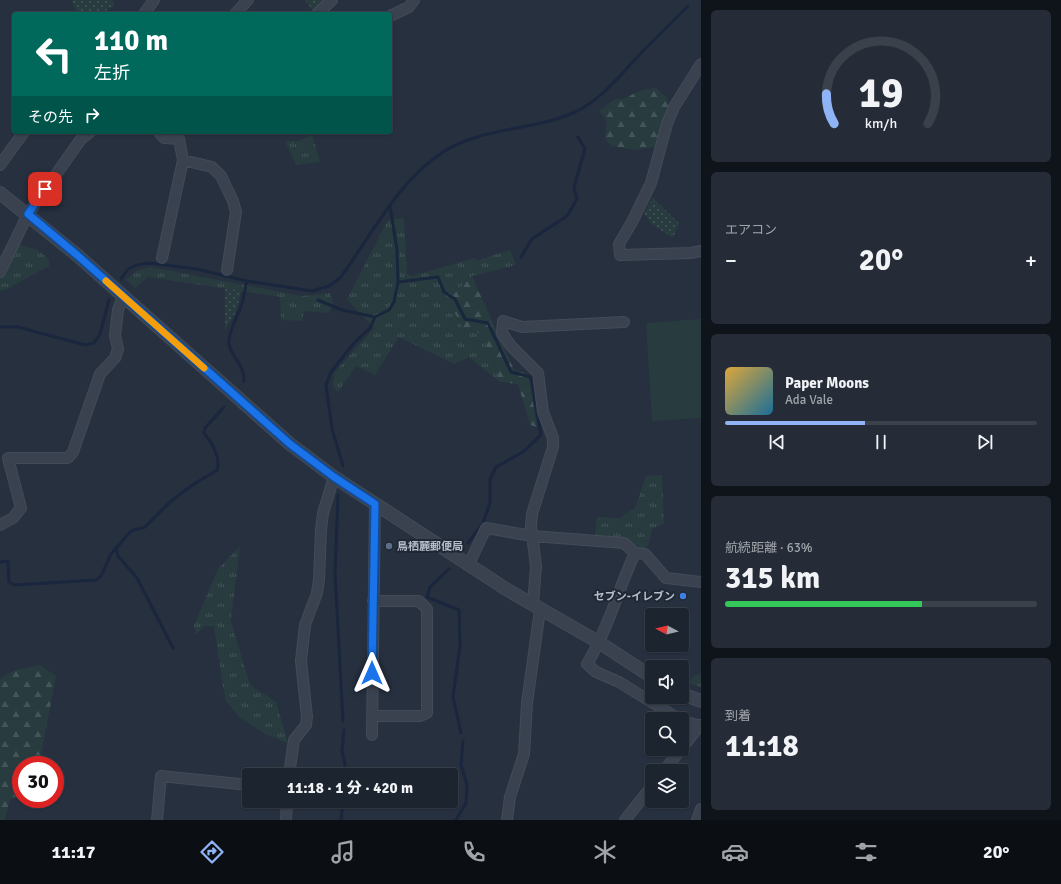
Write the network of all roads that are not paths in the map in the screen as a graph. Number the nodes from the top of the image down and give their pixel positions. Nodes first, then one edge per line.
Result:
1 (154, 0) edge
2 (248, 0) edge
3 (332, 0) edge
4 (414, 0) edge
5 (145, 12) edge
6 (237, 12) edge
7 (319, 12) edge
8 (392, 15) edge
9 (701, 64) edge
10 (23, 134) edge
11 (87, 134) edge
12 (161, 134) edge
13 (183, 160) junction
14 (0, 165) edge
15 (0, 193) edge
16 (28, 214) junction
17 (701, 251) edge
18 (162, 258) dead end
19 (226, 270) dead end
20 (0, 272) edge
21 (123, 296) junction
22 (624, 322) dead end
23 (334, 477) junction
24 (375, 504) junction
25 (0, 524) edge
26 (532, 536) junction
27 (635, 553) junction
28 (469, 564) junction
29 (701, 582) edge
30 (373, 602) junction
31 (537, 607) junction
32 (600, 643) junction
33 (645, 672) edge
34 (689, 697) edge
35 (701, 701) edge
36 (668, 712) edge
37 (372, 716) junction
38 (689, 723) edge
39 (700, 726) edge
40 (372, 735) dead end
41 (689, 739) edge
42 (676, 756) edge
43 (669, 764) edge
44 (290, 768) edge
45 (242, 784) edge
46 (645, 795) edge
47 (287, 808) edge
48 (701, 809) edge
49 (157, 820) edge
50 (286, 820) edge
51 (507, 820) edge
52 (625, 820) edge
53 (697, 820) edge

1 - 5 street
2 - 6 street
3 - 7 street
4 - 8 street
9 - 17 street
10 - 14 street
11 - 16 street
12 - 13 street
13 - 18 street
13 - 19 street
15 - 16 street
16 - 20 street
16 - 21 street
21 - 23 street
21 - 25 street
22 - 26 street
23 - 24 street
23 - 44 street
24 - 28 street
24 - 30 street
26 - 27 street
26 - 28 street
26 - 31 street
27 - 29 street
27 - 32 street
28 - 31 street
30 - 37 street
30 - 37 street
31 - 32 street
31 - 51 street
32 - 33 street
32 - 36 street
34 - 35 street
37 - 40 street
38 - 39 street
39 - 41 street
42 - 43 street
45 - 49 street
46 - 52 street
47 - 50 street
48 - 53 street

